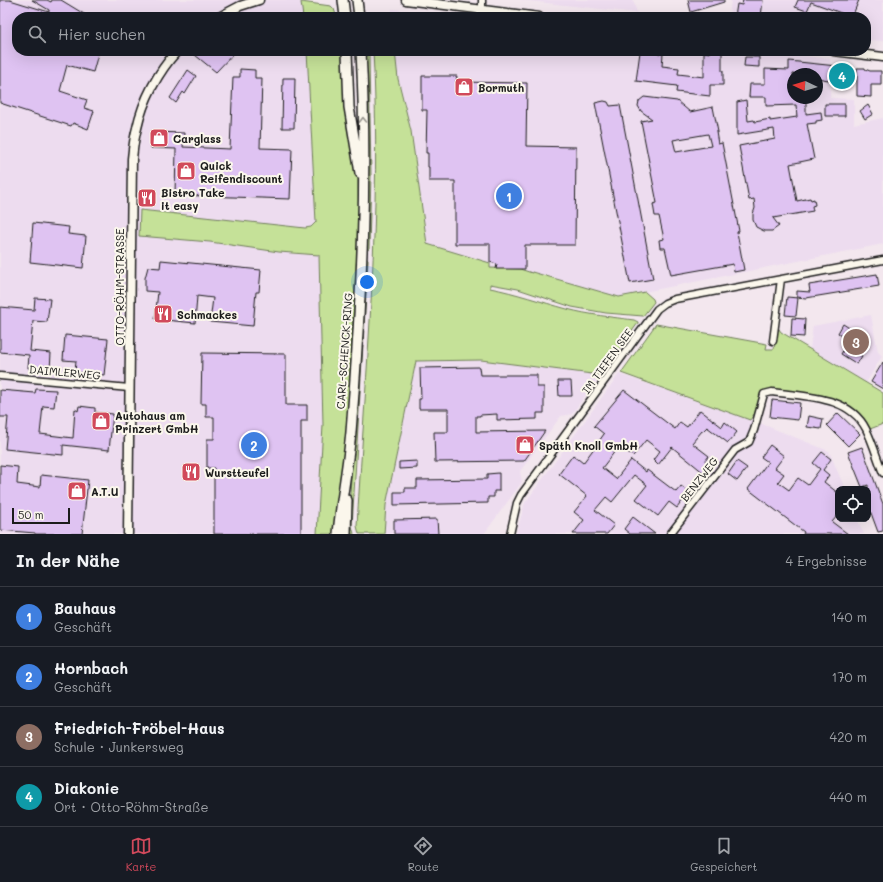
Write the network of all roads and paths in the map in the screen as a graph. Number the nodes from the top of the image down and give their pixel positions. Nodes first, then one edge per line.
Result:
1 (259, 0) edge
2 (343, 0) edge
3 (357, 0) edge
4 (406, 0) edge
5 (482, 0) edge
6 (482, 9) junction
7 (229, 12) edge
8 (344, 12) edge
9 (358, 12) edge
10 (503, 12) edge
11 (173, 56) edge
12 (347, 56) edge
13 (361, 56) edge
14 (871, 56) edge
15 (883, 57) edge
16 (364, 206) junction
17 (883, 260) edge
18 (781, 279) junction
19 (774, 341) dead end
20 (0, 376) edge
21 (129, 388) junction
22 (346, 472) junction
23 (883, 473) edge
24 (128, 534) edge
25 (338, 534) edge
26 (346, 534) edge
27 (510, 534) edge
28 (670, 534) edge

1 - 7 street
2 - 8 main road
3 - 9 main road
4 - 6 street
5 - 6 street
6 - 10 street
11 - 21 street, OTTO-RÖHM-STRASSE
12 - 16 main road, CARL-SCHENCK-RING
16 -> 13 main road, CARL-SCHENCK-RING
14 - 15 street
16 - 22 main road, CARL-SCHENCK-RING
17 - 18 street, IM TIEFEN SEE
18 - 19 street
18 - 27 street, IM TIEFEN SEE
20 - 21 street, DAIMLERWEG
21 - 24 street, OTTO-RÖHM-STRASSE
22 - 25 main road, CARL-SCHENCK-RING
22 - 26 main road, CARL-SCHENCK-RING
23 - 28 street, BENZWEG

